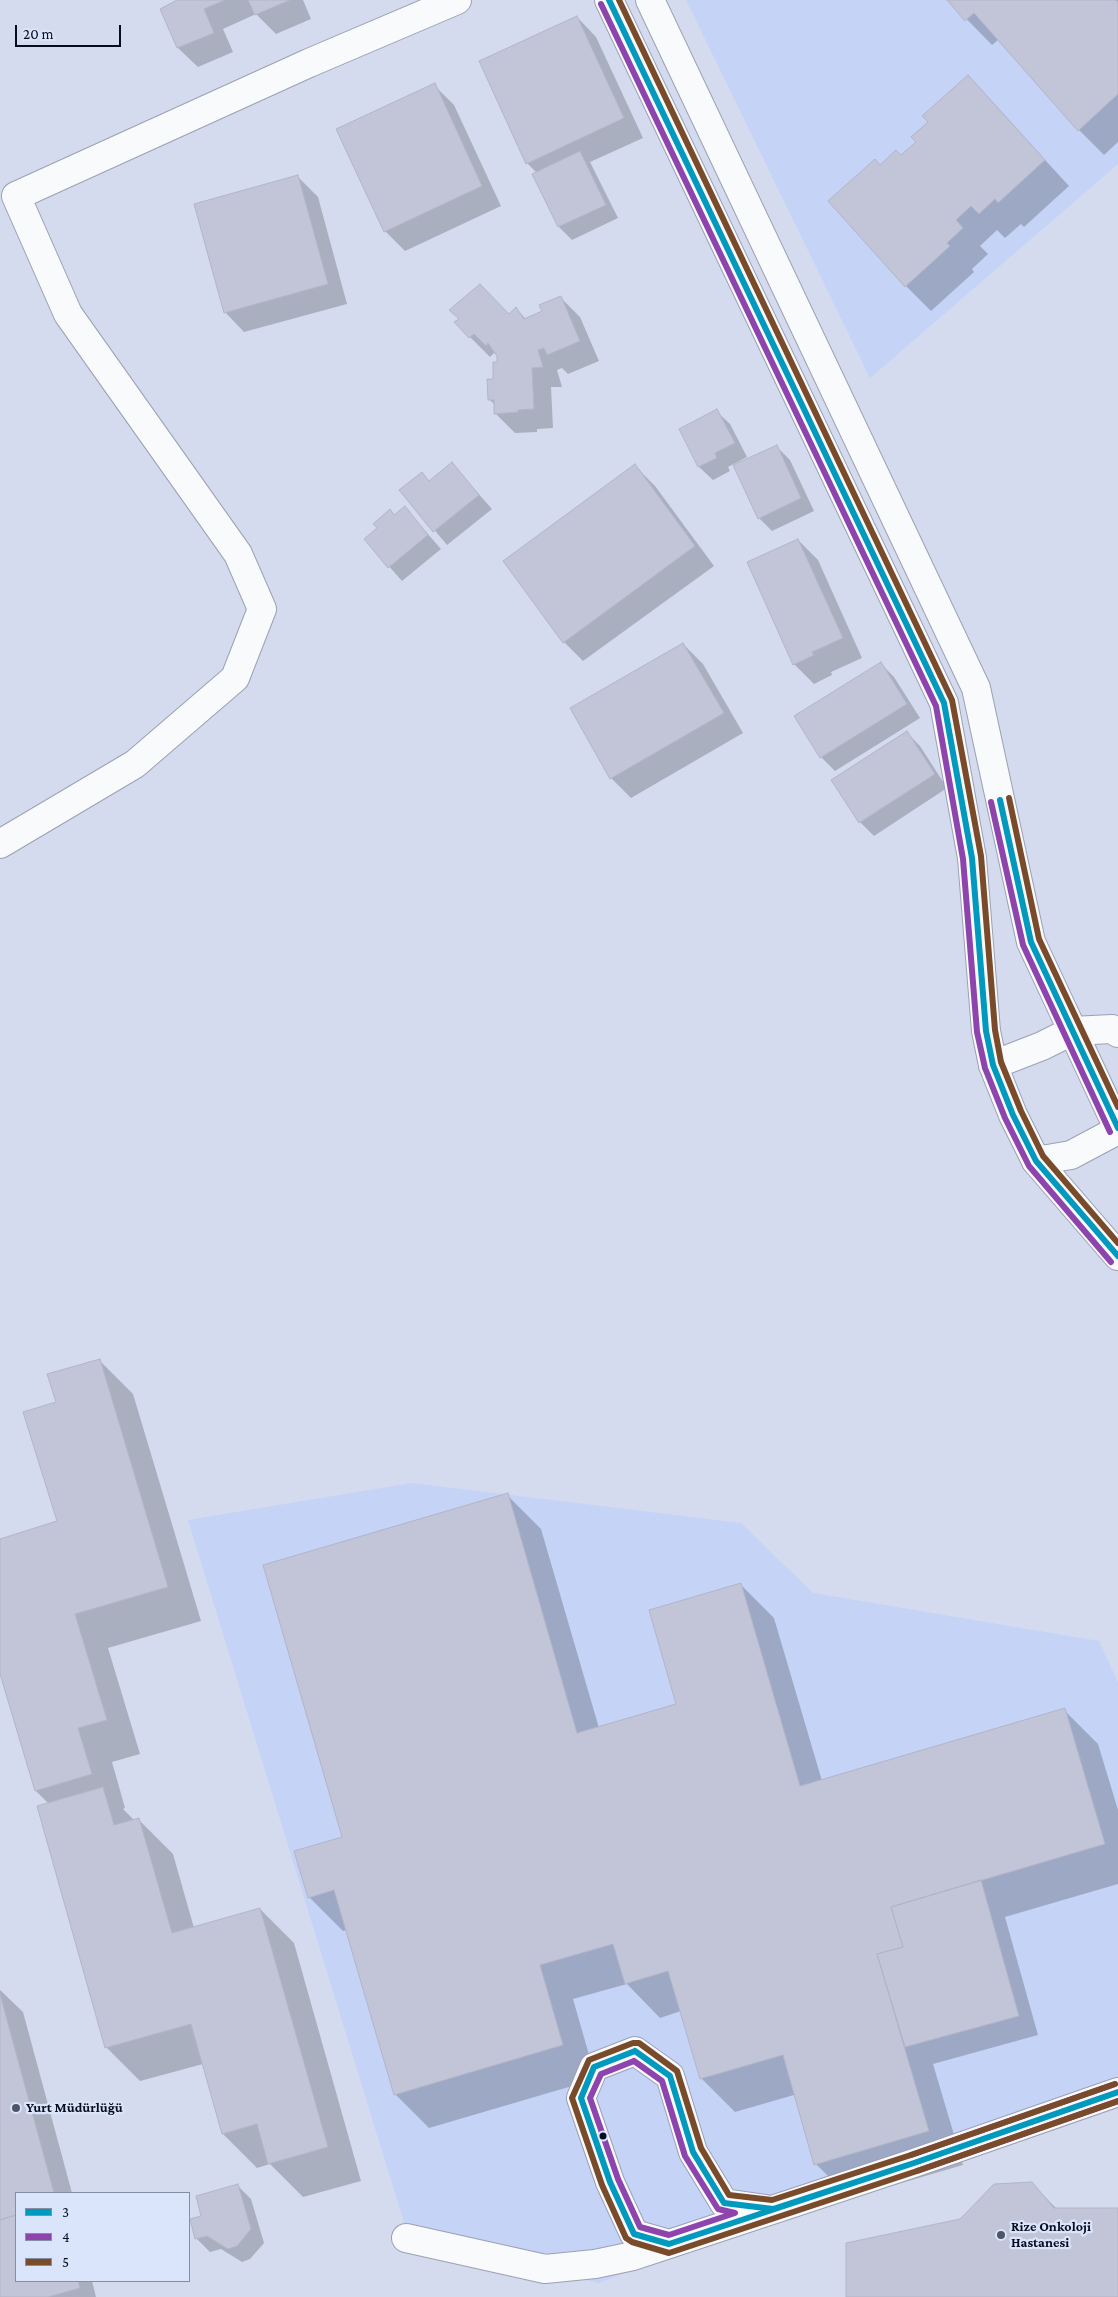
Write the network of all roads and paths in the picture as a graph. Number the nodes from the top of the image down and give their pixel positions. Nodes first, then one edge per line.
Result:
1 (457, 0) edge
2 (609, 0) edge
3 (650, 0) edge
4 (0, 844) edge
5 (1072, 1031) junction
6 (1118, 1033) edge
7 (993, 1066) junction
8 (1118, 1129) edge
9 (1036, 1161) junction
10 (1118, 1256) edge
11 (1118, 2092) edge
12 (773, 2209) junction
13 (406, 2238) dead end
14 (670, 2244) junction

1 - 4 street
2 - 7 street
3 - 5 street
5 - 6 street
5 - 7 street
5 - 8 street
7 - 9 street
8 - 9 street
9 - 10 street
11 - 12 street
12 - 14 street
12 - 14 street
13 - 14 street

